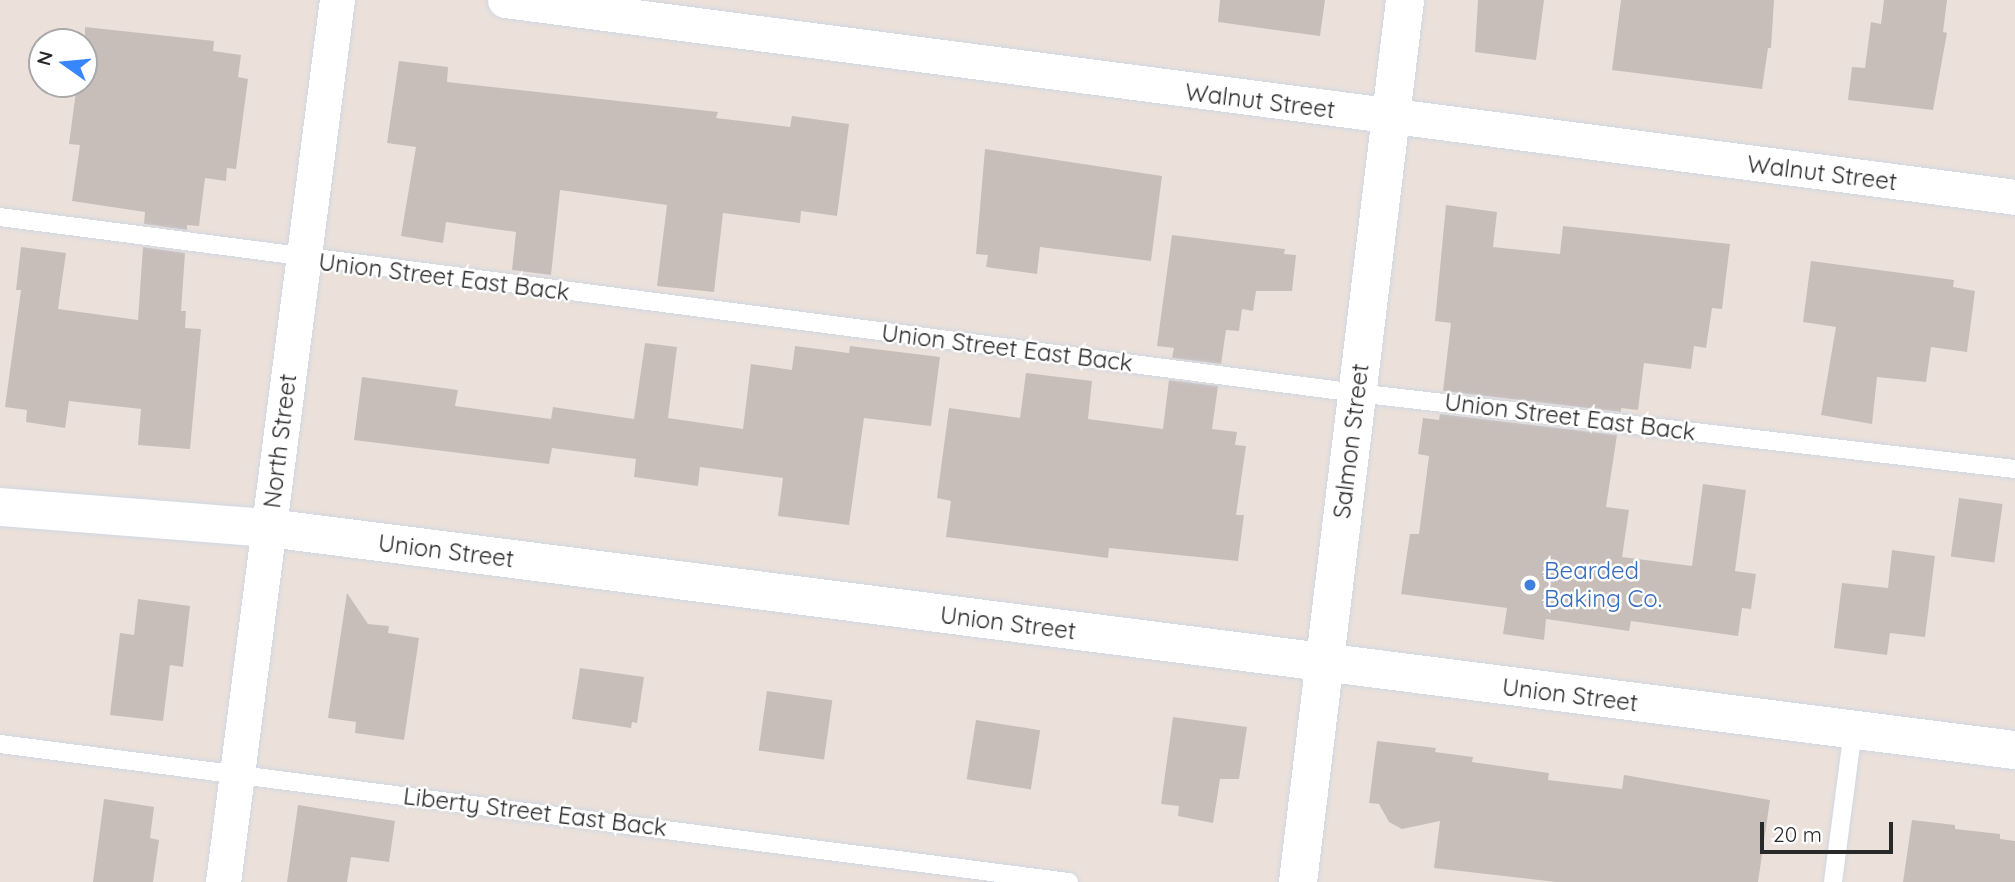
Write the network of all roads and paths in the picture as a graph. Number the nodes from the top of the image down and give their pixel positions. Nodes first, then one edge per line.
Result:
1 (337, 0) edge
2 (505, 0) edge
3 (1405, 0) edge
4 (1390, 118) junction
5 (2015, 197) edge
6 (0, 217) edge
7 (304, 259) junction
8 (1357, 393) junction
9 (2015, 469) edge
10 (0, 507) edge
11 (269, 528) junction
12 (1325, 663) junction
13 (1853, 731) junction
14 (0, 744) edge
15 (2015, 750) edge
16 (237, 773) junction
17 (223, 882) edge
18 (1069, 882) edge
19 (1298, 882) edge
20 (1833, 882) edge

1 - 7 street, North Street
2 - 4 street, Walnut Street
3 - 4 street, Salmon Street
4 - 5 street, Walnut Street
4 - 8 street, Salmon Street
6 - 7 lane, Union Street East Back
7 - 8 lane, Union Street East Back
7 - 11 street, North Street
8 - 9 lane, Union Street East Back
8 - 12 street, Salmon Street
10 - 11 street, Union Street
11 - 12 street, Union Street
11 - 16 street, North Street
12 - 13 street, Union Street
12 - 19 street, Salmon Street
13 - 15 street, Union Street
13 - 20 lane
14 - 16 lane, Liberty Street East Back
16 - 17 street, North Street
16 - 18 lane, Liberty Street East Back

